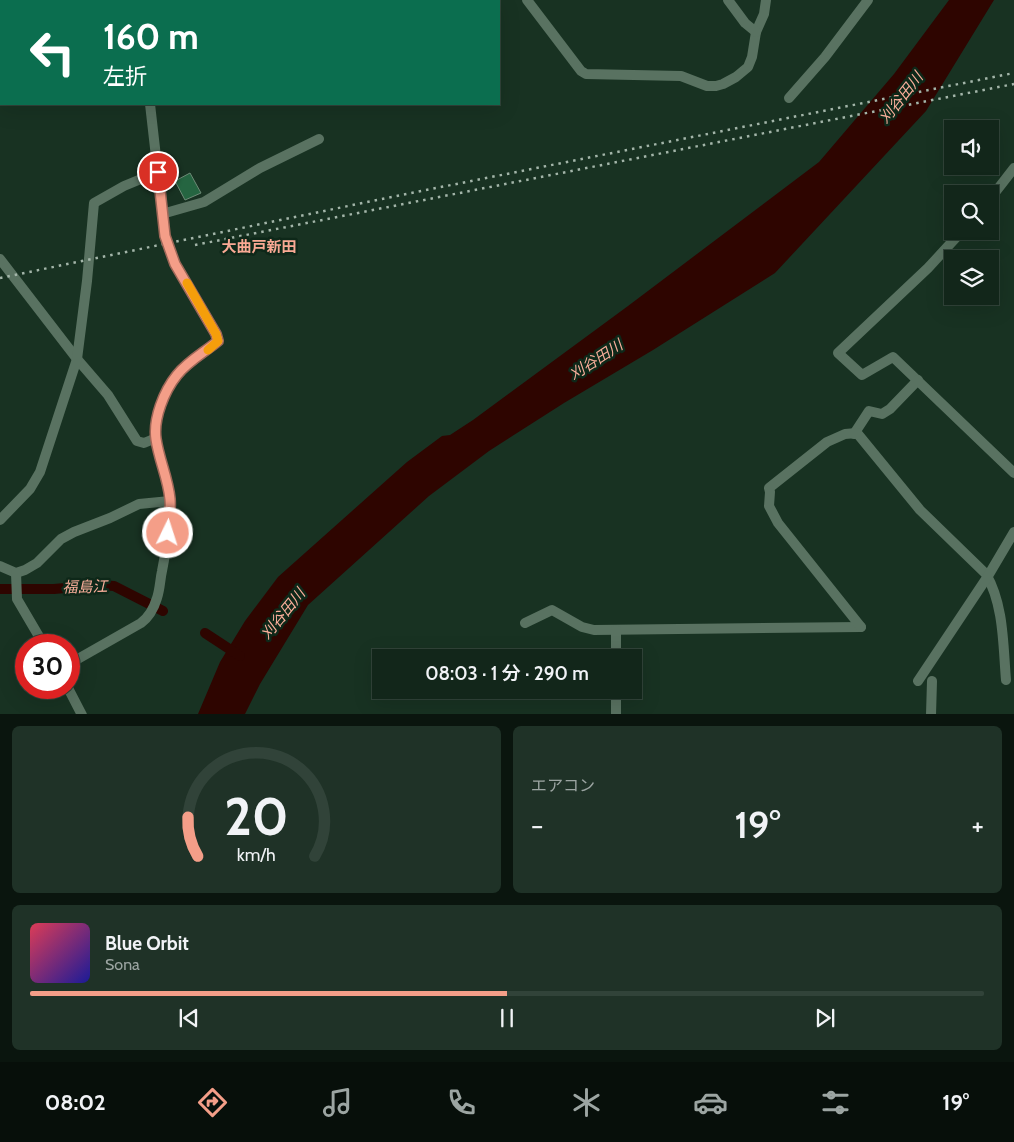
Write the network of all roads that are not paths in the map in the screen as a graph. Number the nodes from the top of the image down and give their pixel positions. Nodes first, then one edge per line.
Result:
1 (527, 0) edge
2 (728, 0) edge
3 (766, 0) edge
4 (868, 0) edge
5 (756, 32) junction
6 (789, 98) dead end
7 (150, 105) edge
8 (319, 139) dead end
9 (1014, 168) edge
10 (158, 172) junction
11 (999, 187) edge
12 (162, 214) junction
13 (954, 240) edge
14 (0, 259) edge
15 (77, 359) junction
16 (918, 380) junction
17 (854, 434) junction
18 (156, 438) junction
19 (1014, 473) edge
20 (170, 501) junction
21 (0, 520) edge
22 (1014, 532) edge
23 (0, 566) edge
24 (988, 576) junction
25 (16, 577) junction
26 (525, 623) dead end
27 (616, 630) junction
28 (38, 634) edge
29 (616, 649) edge
30 (80, 658) edge
31 (1006, 680) dead end
32 (918, 681) dead end
33 (932, 681) dead end
34 (74, 699) edge
35 (616, 699) edge
36 (82, 714) edge
37 (616, 714) edge
38 (931, 714) edge

1 - 5 street
2 - 5 street
3 - 5 street
4 - 6 street
7 - 10 street
8 - 12 street
9 - 11 street
10 - 12 street
10 - 15 street
12 - 18 street
13 - 16 street
14 - 15 street
15 - 18 street
15 - 21 street
16 - 17 street
16 - 19 street
17 - 24 street
17 - 27 street
18 - 20 street
20 - 25 street
20 - 30 street
22 - 24 street
23 - 25 street
24 - 31 street
24 - 32 street
25 - 28 street
26 - 27 street
27 - 29 street
33 - 38 street
34 - 36 street
35 - 37 street

